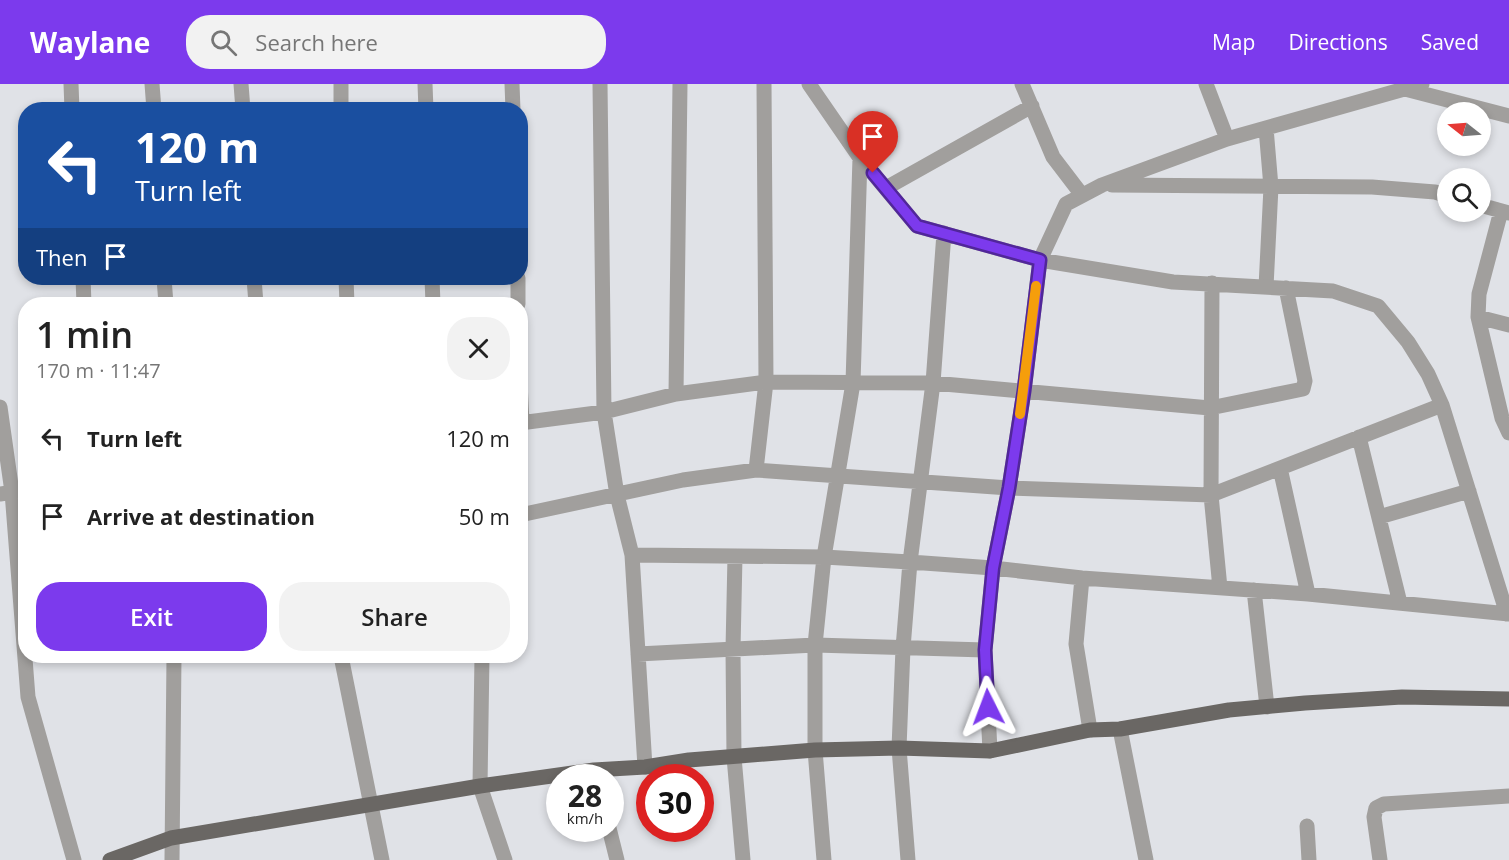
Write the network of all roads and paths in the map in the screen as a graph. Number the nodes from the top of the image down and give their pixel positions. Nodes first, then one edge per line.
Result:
1 (71, 84) edge
2 (152, 84) edge
3 (241, 84) edge
4 (341, 84) edge
5 (425, 84) edge
6 (512, 84) edge
7 (600, 84) edge
8 (680, 84) edge
9 (764, 84) edge
10 (809, 84) edge
11 (1022, 84) edge
12 (1206, 84) edge
13 (1422, 84) edge
14 (1405, 89) junction
15 (1379, 90) edge
16 (72, 102) edge
17 (153, 102) edge
18 (242, 102) edge
19 (341, 102) edge
20 (426, 102) edge
21 (513, 102) edge
22 (1032, 106) junction
23 (1509, 116) edge
24 (1266, 128) junction
25 (1227, 139) junction
26 (860, 158) junction
27 (1102, 185) junction
28 (1271, 187) junction
29 (886, 188) junction
30 (1437, 193) edge
31 (1082, 195) junction
32 (1505, 212) edge
33 (944, 233) junction
34 (1040, 260) junction
35 (1212, 283) junction
36 (1266, 287) junction
37 (1286, 288) junction
38 (1478, 317) junction
39 (1509, 325) edge
40 (766, 382) junction
41 (853, 383) junction
42 (933, 383) junction
43 (1024, 391) junction
44 (676, 394) junction
45 (1442, 405) junction
46 (0, 407) edge
47 (1210, 408) junction
48 (603, 411) junction
49 (528, 422) edge
50 (1509, 433) edge
51 (1359, 437) junction
52 (1280, 468) junction
53 (756, 470) junction
54 (838, 476) junction
55 (922, 482) junction
56 (1009, 488) junction
57 (1469, 490) junction
58 (12, 492) edge
59 (617, 495) junction
60 (1211, 495) junction
61 (528, 513) edge
62 (1379, 517) junction
63 (632, 555) junction
64 (735, 556) junction
65 (824, 557) junction
66 (910, 562) junction
67 (993, 568) junction
68 (18, 569) edge
69 (1082, 578) junction
70 (1220, 588) junction
71 (1254, 590) junction
72 (1308, 594) junction
73 (1400, 603) junction
74 (1508, 614) edge
75 (815, 645) junction
76 (903, 648) junction
77 (733, 649) junction
78 (985, 650) junction
79 (638, 654) junction
80 (25, 663) edge
81 (174, 663) edge
82 (342, 663) edge
83 (482, 663) edge
84 (1509, 699) edge
85 (1267, 707) junction
86 (1120, 729) junction
87 (1090, 730) junction
88 (898, 748) junction
89 (815, 750) junction
90 (990, 751) junction
91 (734, 757) junction
92 (645, 764) edge
93 (664, 764) edge
94 (546, 779) edge
95 (480, 786) junction
96 (1509, 796) edge
97 (371, 804) junction
98 (1307, 826) dead end
99 (171, 838) junction
100 (612, 842) edge
101 (74, 860) edge
102 (110, 860) edge
103 (172, 860) edge
104 (382, 860) edge
105 (505, 860) edge
106 (616, 860) edge
107 (743, 860) edge
108 (824, 860) edge
109 (908, 860) edge
110 (1146, 860) edge
111 (1309, 860) edge
112 (1380, 860) edge

1 - 16 street
2 - 17 street
3 - 18 street
4 - 19 street
5 - 20 street
6 - 21 street
7 - 48 street
8 - 44 street
9 - 40 street
10 - 26 street
11 - 22 street
12 - 25 street
13 - 14 street
14 - 15 street
14 - 23 street
15 - 24 street
22 - 29 street
22 - 31 street
24 - 25 street
24 - 28 street
25 - 27 street
26 - 29 street
26 - 41 street
27 - 28 street
27 - 31 street
28 - 30 street
28 - 36 street
29 - 33 street
31 - 34 street
32 - 38 street
33 - 34 street
33 - 42 street
34 - 35 street
34 - 43 street
35 - 36 street
35 - 47 street
36 - 37 street
37 - 45 street
37 - 47 street
38 - 39 street
38 - 50 street
40 - 41 street
40 - 44 street
40 - 53 street
41 - 42 street
41 - 54 street
42 - 43 street
42 - 55 street
43 - 47 street
43 - 56 street
44 - 48 street
45 - 51 street
45 - 57 street
46 - 58 street
47 - 60 street
48 - 49 street
48 - 59 street
51 - 52 street
51 - 62 street
52 - 60 street
52 - 72 street
53 - 54 street
53 - 59 street
54 - 55 street
54 - 65 street
55 - 56 street
55 - 66 street
56 - 60 street
56 - 67 street
57 - 62 street
57 - 74 street
58 - 68 street
59 - 61 street
59 - 63 street
60 - 70 street
62 - 73 street
63 - 64 street
63 - 79 street
64 - 65 street
64 - 77 street
65 - 66 street
65 - 75 street
66 - 67 street
66 - 76 street
67 - 69 street
67 - 78 street
69 - 70 street
69 - 87 street
70 - 71 street
71 - 72 street
71 - 85 street
72 - 73 street
73 - 74 street
75 - 76 street
75 - 77 street
75 - 89 street
76 - 78 street
76 - 88 street
77 - 79 street
77 - 91 street
78 - 90 street
79 - 92 street
80 - 101 street
81 - 99 street
82 - 97 street
83 - 95 street
84 - 85 main road
85 - 86 main road
86 - 87 main road
86 - 110 street
87 - 90 main road
88 - 89 main road
88 - 90 main road
88 - 109 street
89 - 91 main road
89 - 108 street
91 - 93 main road
91 - 107 street
94 - 95 main road
95 - 97 main road
95 - 105 street
96 - 112 street
97 - 99 main road
97 - 104 street
98 - 111 street
99 - 102 main road
99 - 103 street
100 - 106 street

